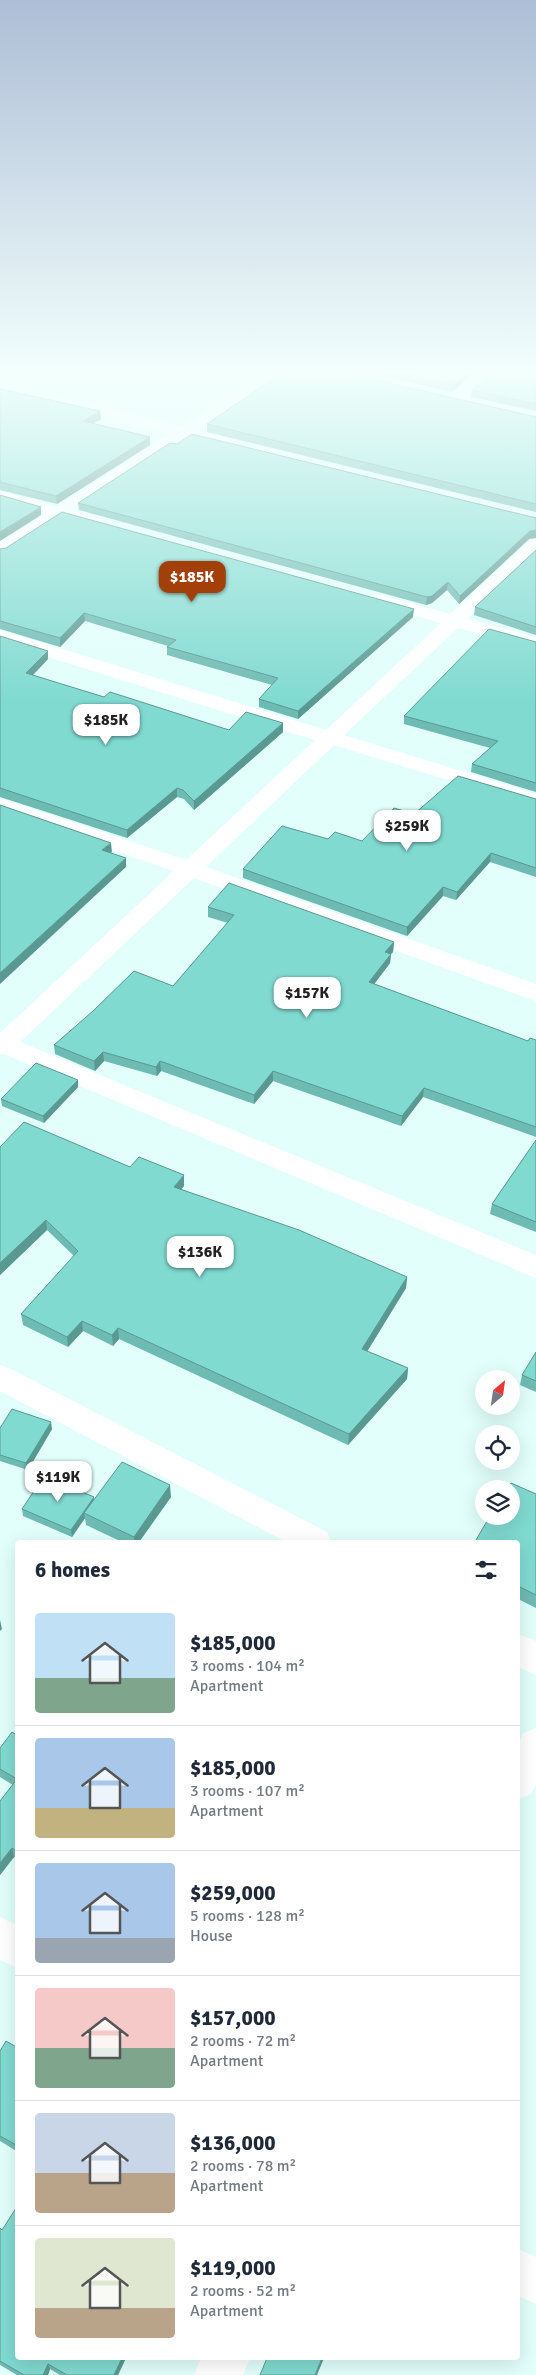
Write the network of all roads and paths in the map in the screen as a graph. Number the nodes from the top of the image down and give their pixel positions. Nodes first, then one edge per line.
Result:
1 (112, 481) edge
2 (0, 496) edge
3 (61, 514) junction
4 (109, 527) edge
5 (536, 544) edge
6 (0, 551) edge
7 (357, 594) edge
8 (453, 620) junction
9 (0, 636) edge
10 (536, 643) edge
11 (328, 737) junction
12 (536, 802) edge
13 (0, 804) edge
14 (191, 869) junction
15 (536, 994) edge
16 (1, 1045) edge
17 (536, 1267) edge
18 (0, 1377) edge
19 (311, 1540) edge
20 (520, 1650) edge
21 (536, 1659) edge
22 (536, 1745) edge
23 (520, 1778) edge
24 (0, 1937) edge
25 (15, 1947) edge
26 (520, 2272) edge
27 (536, 2282) edge
28 (225, 2360) edge
29 (217, 2375) edge

1 - 3 street
2 - 3 street
3 - 4 street
3 - 6 street
5 - 8 street
7 - 8 street
8 - 10 street
8 - 11 street
9 - 11 street
11 - 12 street
11 - 14 street
13 - 14 street
14 - 15 street
14 - 16 street
16 - 17 street
18 - 19 street
20 - 21 street
22 - 23 street
24 - 25 street
26 - 27 street
28 - 29 street

